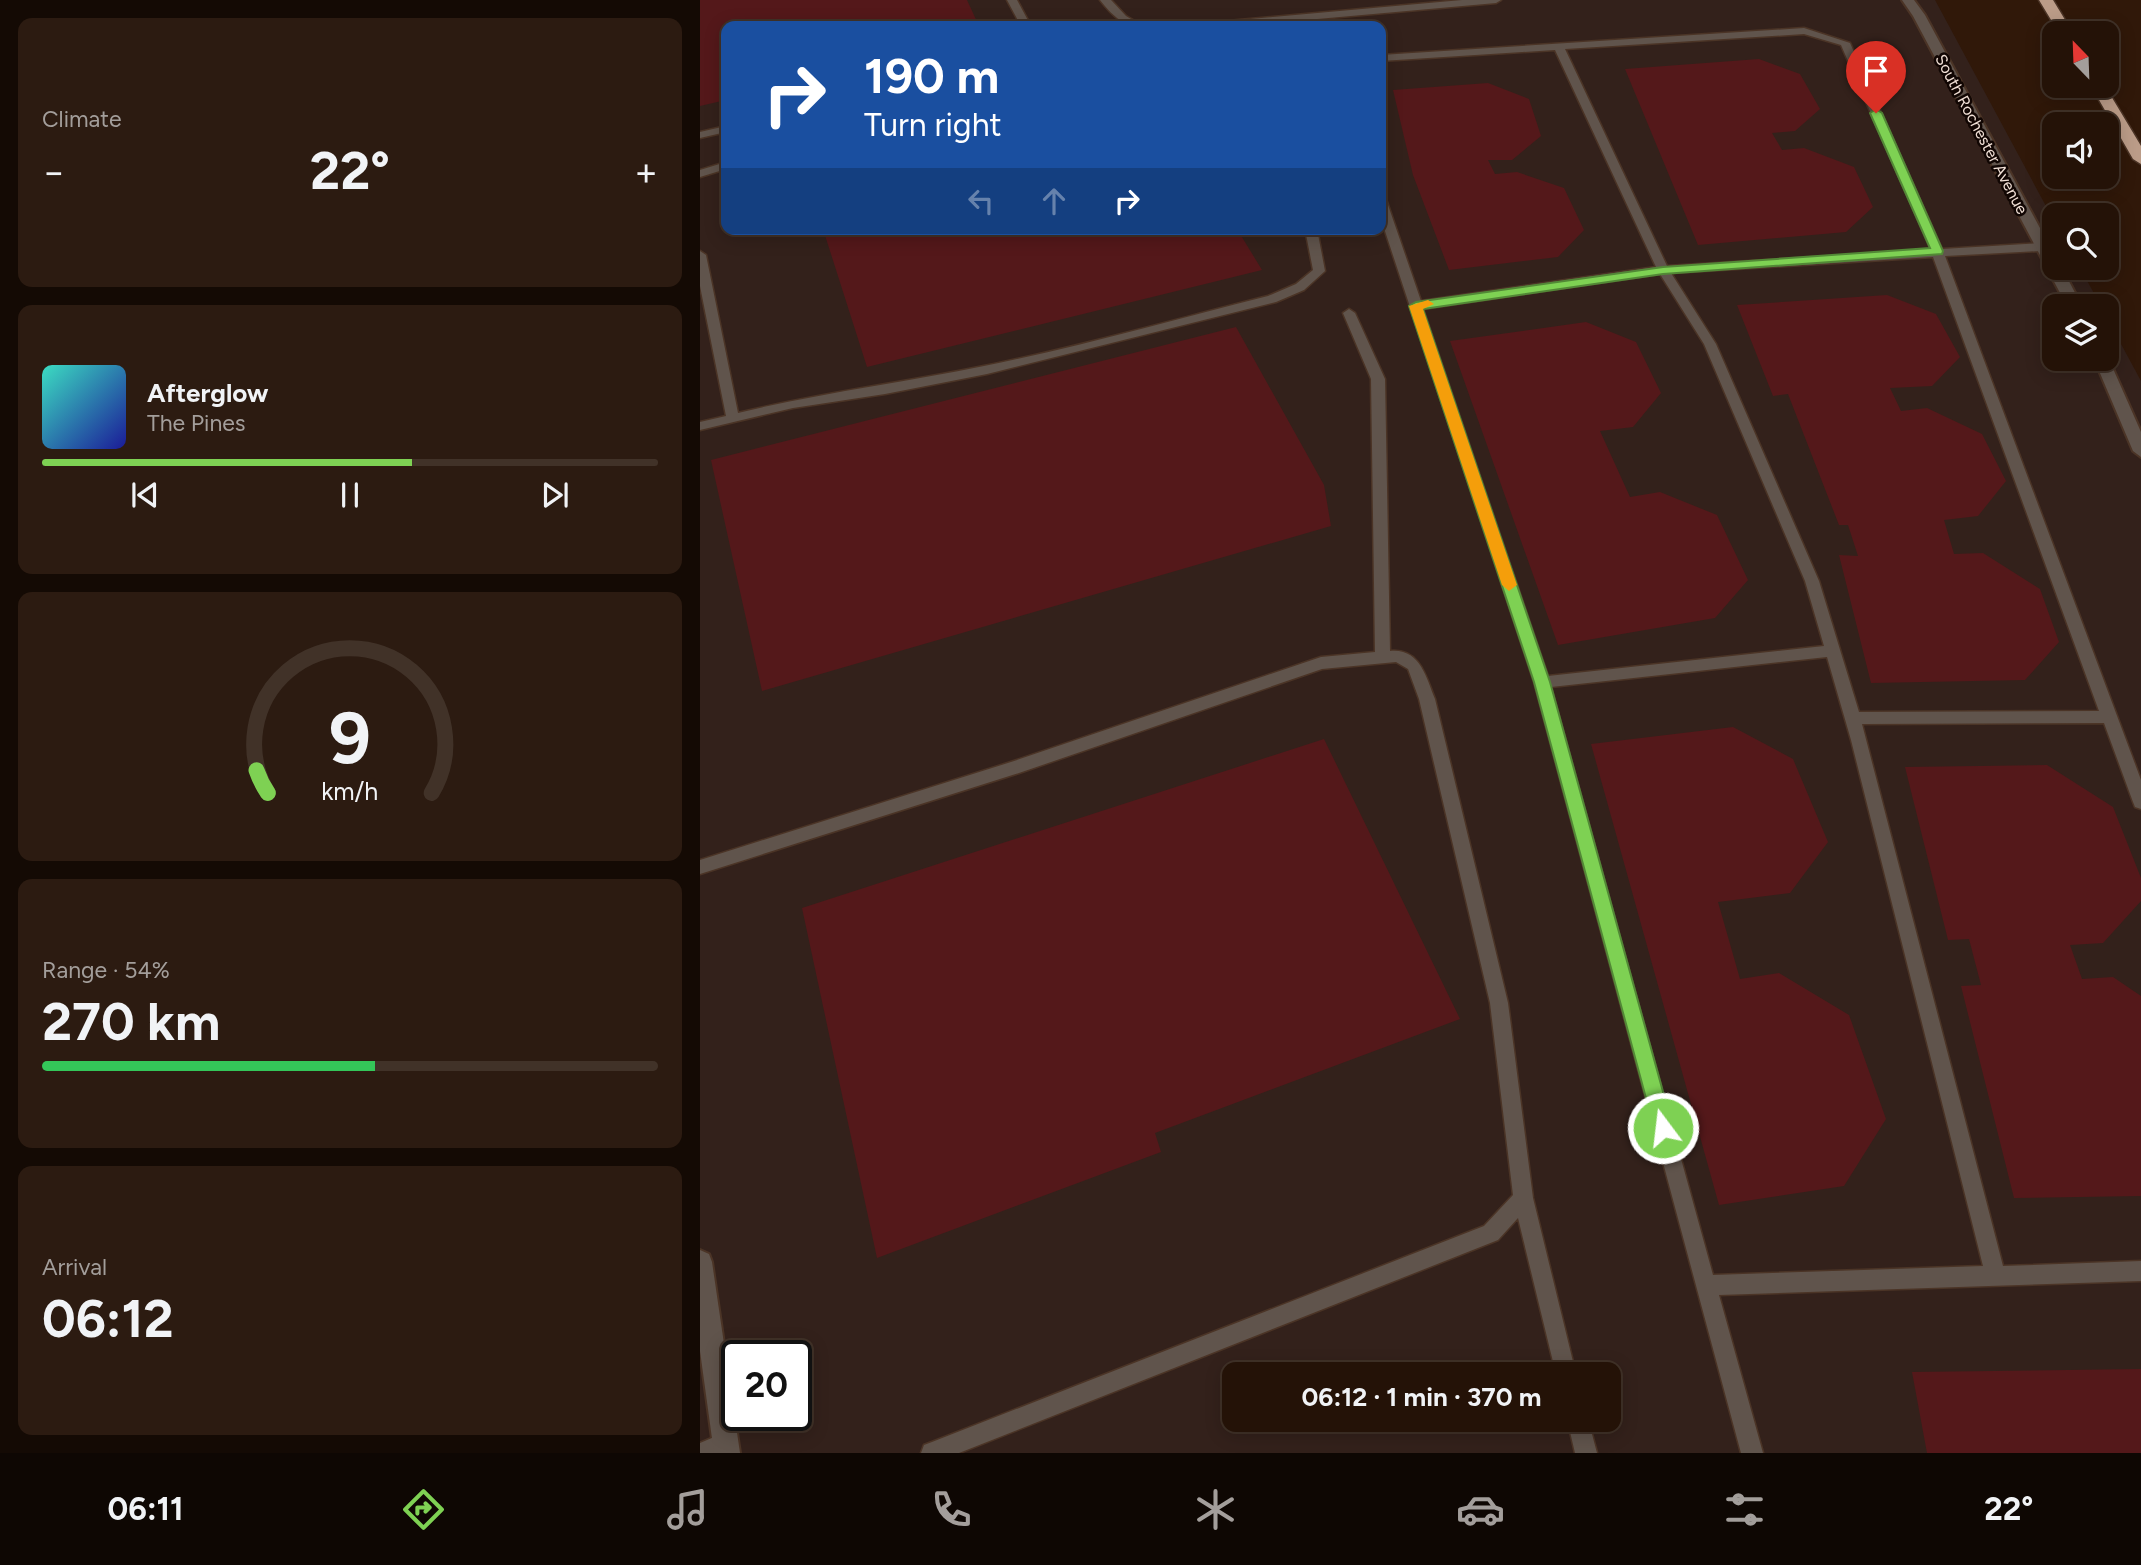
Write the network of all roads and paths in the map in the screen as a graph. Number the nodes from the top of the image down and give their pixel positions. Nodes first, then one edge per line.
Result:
1 (1012, 0) edge
2 (1105, 0) edge
3 (1496, 0) edge
4 (1908, 0) edge
5 (2046, 0) edge
6 (1023, 21) edge
7 (1128, 21) edge
8 (1262, 21) edge
9 (2059, 21) edge
10 (1559, 47) junction
11 (1386, 58) edge
12 (2105, 98) edge
13 (721, 130) edge
14 (700, 135) edge
15 (2141, 159) edge
16 (721, 167) edge
17 (700, 174) edge
18 (1386, 217) edge
19 (1312, 235) edge
20 (2041, 247) junction
21 (1937, 251) junction
22 (700, 255) edge
23 (1663, 270) junction
24 (2067, 294) edge
25 (1416, 306) junction
26 (1349, 313) dead end
27 (2107, 371) edge
28 (733, 418) junction
29 (700, 426) edge
30 (2141, 451) edge
31 (1833, 651) junction
32 (1382, 656) junction
33 (1542, 682) junction
34 (2109, 717) junction
35 (1853, 718) junction
36 (2141, 802) edge
37 (700, 867) edge
38 (1523, 1198) junction
39 (700, 1262) edge
40 (2141, 1270) edge
41 (1995, 1275) junction
42 (1706, 1285) junction
43 (1563, 1362) edge
44 (1580, 1432) edge
45 (726, 1448) edge
46 (701, 1453) edge
47 (932, 1453) edge
48 (1586, 1453) edge
49 (1752, 1453) edge

1 - 6 lane
2 - 7 lane
3 - 8 lane
4 - 20 street, South Rochester Avenue
5 - 9 highway
10 - 11 lane
10 - 21 lane
10 - 23 lane
12 - 15 highway
13 - 14 lane
16 - 17 lane
18 - 25 lane
19 - 28 lane
20 - 21 lane
20 - 24 street, South Rochester Avenue
21 - 23 lane
21 - 34 lane
22 - 28 lane
23 - 25 lane
23 - 31 lane
25 - 33 lane
26 - 32 lane
27 - 30 street
28 - 29 lane
31 - 33 lane
31 - 35 lane
32 - 37 lane
32 - 38 lane
33 - 42 lane
34 - 35 lane
34 - 36 lane
35 - 41 lane
38 - 43 lane
38 - 47 lane
39 - 45 street
40 - 41 lane
41 - 42 lane
42 - 49 lane
44 - 48 lane
45 - 46 lane

